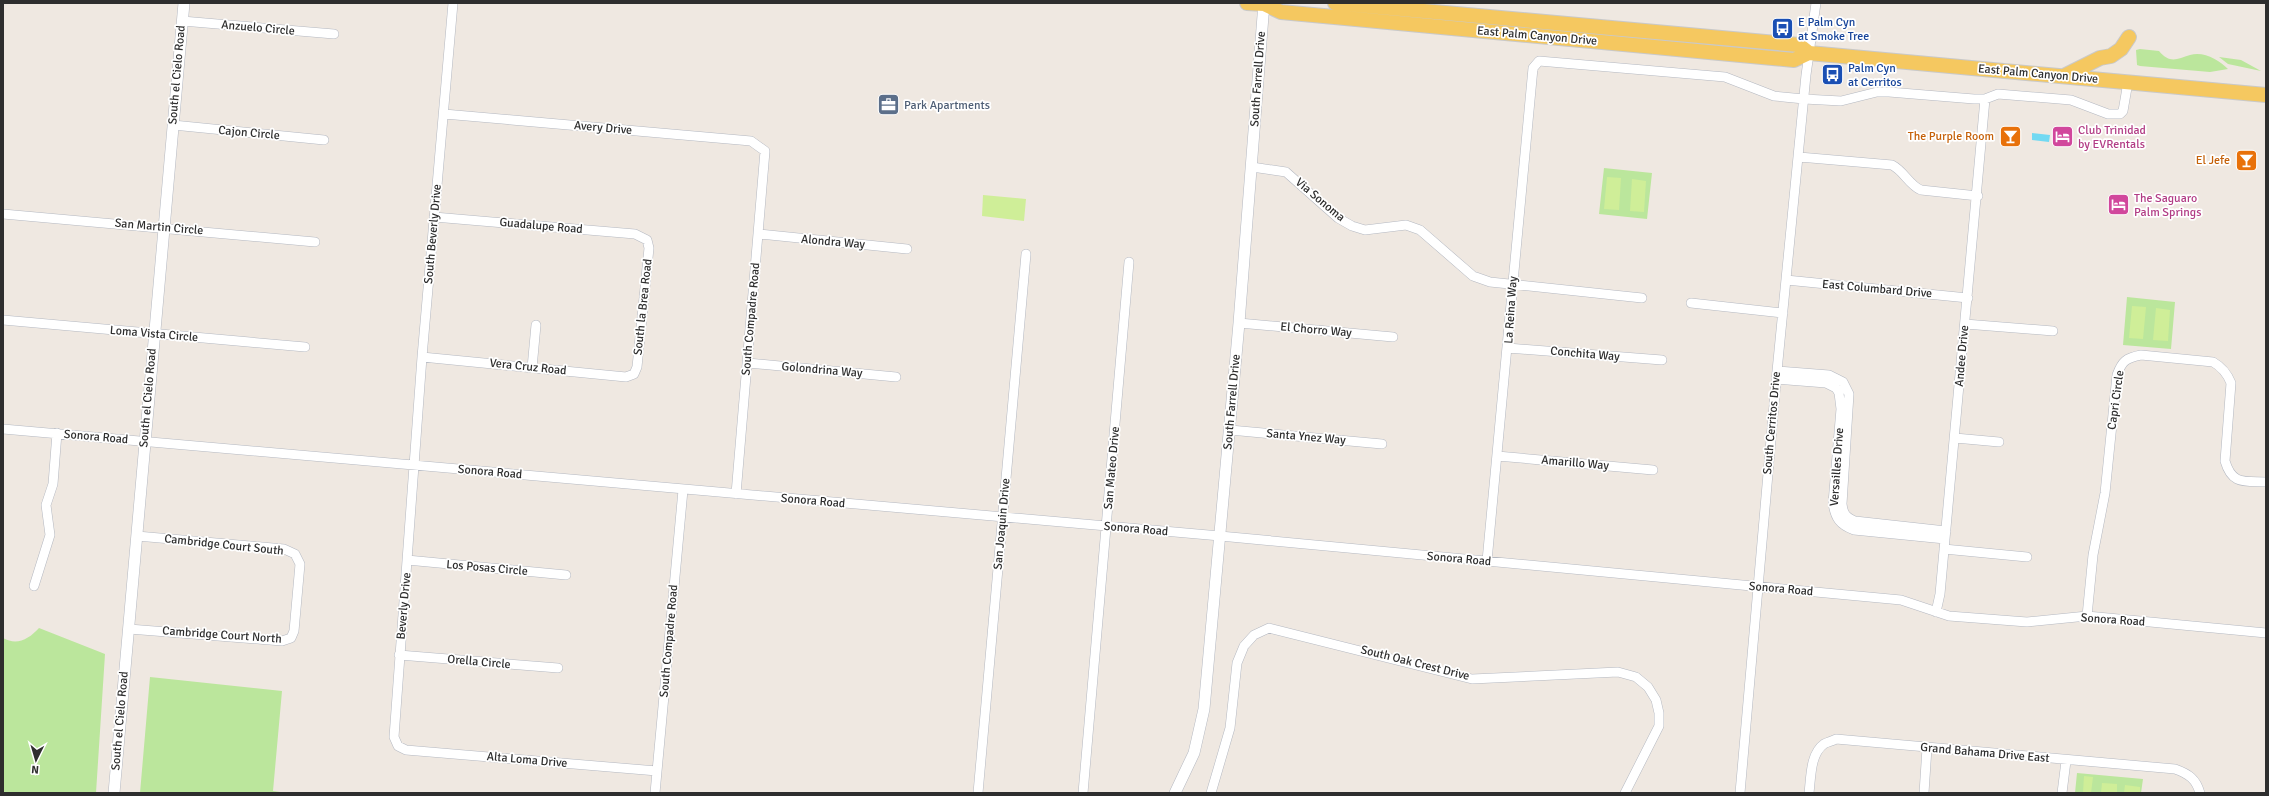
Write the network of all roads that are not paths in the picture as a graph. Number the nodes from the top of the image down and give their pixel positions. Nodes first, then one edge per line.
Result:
1 (184, 3) edge
2 (453, 3) edge
3 (1247, 3) edge
4 (1266, 3) edge
5 (1335, 3) edge
6 (1816, 3) edge
7 (182, 21) junction
8 (334, 34) dead end
9 (2129, 37) dead end
10 (1809, 53) junction
11 (2064, 76) junction
12 (2128, 82) junction
13 (2266, 95) edge
14 (1804, 99) junction
15 (1985, 99) junction
16 (444, 114) junction
17 (173, 125) junction
18 (324, 140) dead end
19 (761, 146) joint
20 (1799, 157) junction
21 (1252, 167) junction
22 (1978, 196) junction
23 (3, 214) edge
24 (434, 217) junction
25 (164, 227) junction
26 (759, 234) junction
27 (646, 240) joint
28 (315, 242) dead end
29 (907, 249) dead end
30 (1026, 254) dead end
31 (1130, 262) dead end
32 (1786, 280) junction
33 (1513, 285) junction
34 (1642, 298) dead end
35 (1968, 298) junction
36 (1691, 303) dead end
37 (1783, 313) junction
38 (3, 320) edge
39 (1239, 323) junction
40 (1965, 324) junction
41 (536, 325) dead end
42 (2053, 331) dead end
43 (154, 334) junction
44 (1393, 337) dead end
45 (305, 347) dead end
46 (1508, 348) junction
47 (422, 357) junction
48 (1662, 360) dead end
49 (748, 363) junction
50 (532, 368) junction
51 (634, 374) joint
52 (1777, 375) junction
53 (896, 377) dead end
54 (3, 429) edge
55 (1230, 430) junction
56 (58, 433) junction
57 (1954, 438) junction
58 (144, 441) junction
59 (1999, 442) dead end
60 (1382, 444) dead end
61 (1497, 456) junction
62 (414, 465) junction
63 (1653, 470) dead end
64 (2266, 482) edge
65 (683, 490) junction
66 (736, 494) junction
67 (1002, 518) junction
68 (1107, 527) junction
69 (1945, 535) junction
70 (138, 536) junction
71 (1220, 536) junction
72 (1944, 549) junction
73 (2027, 557) dead end
74 (407, 560) junction
75 (1487, 561) junction
76 (566, 575) dead end
77 (34, 586) dead end
78 (1757, 587) junction
79 (298, 591) joint
80 (1936, 612) junction
81 (2087, 616) junction
82 (129, 629) junction
83 (2266, 633) edge
84 (400, 655) junction
85 (558, 668) dead end
86 (398, 746) joint
87 (1926, 748) junction
88 (2066, 761) junction
89 (657, 771) junction
90 (114, 793) edge
91 (655, 793) edge
92 (978, 793) edge
93 (1083, 793) edge
94 (1175, 793) edge
95 (1211, 793) edge
96 (1625, 793) edge
97 (1740, 793) edge
98 (1809, 793) edge
99 (1924, 793) edge
100 (2062, 793) edge
101 (2200, 793) edge

1 - 7 street, South el Cielo Road
2 - 16 street, South Beverly Drive
3 - 4 main road, East Palm Canyon Drive
4 - 10 main road, East Palm Canyon Drive
4 - 21 street, South Farrell Drive
5 - 10 main road, East Palm Canyon Drive
6 - 10 street, South Cerritos Drive
7 - 8 street, Anzuelo Circle
7 - 17 street, South el Cielo Road
9 - 11 main road
10 - 11 main road, East Palm Canyon Drive
10 - 14 street, South Cerritos Drive
11 - 12 main road, East Palm Canyon Drive
12 - 13 main road, East Palm Canyon Drive
12 - 15 street
14 - 15 street
14 - 20 street, South Cerritos Drive
14 - 33 street, La Reina Way
15 - 22 street, Andee Drive
16 - 19 street, Avery Drive
16 - 24 street, South Beverly Drive
17 - 18 street, Cajon Circle
17 - 25 street, South el Cielo Road
19 - 26 street, South Compadre Road
20 - 22 street
20 - 32 street, South Cerritos Drive
21 - 33 street, Via Sonoma
21 - 39 street, South Farrell Drive
22 - 35 street, Andee Drive
23 - 25 street, San Martin Circle
24 - 27 street, Guadalupe Road
24 - 47 street, South Beverly Drive
25 - 28 street, San Martin Circle
25 - 43 street, South el Cielo Road
26 - 29 street, Alondra Way
26 - 49 street, South Compadre Road
27 - 51 street, South la Brea Road
30 - 67 street, San Joaquin Drive
31 - 68 street, San Mateo Drive
32 - 35 street, East Columbard Drive
32 - 37 street, South Cerritos Drive
33 - 34 street, Via Sonoma
33 - 46 street, La Reina Way
35 - 40 street, Andee Drive
36 - 37 street
37 - 52 street, South Cerritos Drive
38 - 43 street, Loma Vista Circle
39 - 44 street, El Chorro Way
39 - 55 street, South Farrell Drive
40 - 42 street
40 - 57 street, Andee Drive
41 - 50 street
43 - 45 street, Loma Vista Circle
43 - 58 street, South el Cielo Road
46 - 48 street, Conchita Way
46 - 61 street, La Reina Way
47 - 50 street, Vera Cruz Road
47 - 62 street, South Beverly Drive
49 - 53 street, Golondrina Way
49 - 66 street, South Compadre Road
50 - 51 street, Vera Cruz Road
52 - 69 street, Versailles Drive
52 - 78 street, South Cerritos Drive
54 - 56 street, Sonora Road
55 - 60 street, Santa Ynez Way
55 - 71 street, South Farrell Drive
56 - 58 street, Sonora Road
56 - 77 street
57 - 59 street
57 - 69 street, Andee Drive
58 - 62 street, Sonora Road
58 - 70 street, South el Cielo Road
61 - 63 street, Amarillo Way
61 - 75 street, La Reina Way
62 - 65 street, Sonora Road
62 - 74 street, Beverly Drive
64 - 81 street, Capri Circle
65 - 66 street, Sonora Road
65 - 89 street, South Compadre Road
66 - 67 street, Sonora Road
67 - 68 street, Sonora Road
67 - 92 street, San Joaquin Drive
68 - 71 street, Sonora Road
68 - 93 street, San Mateo Drive
69 - 72 street, Andee Drive
70 - 79 street, Cambridge Court South
70 - 82 street, South el Cielo Road
71 - 75 street, Sonora Road
71 - 94 street, South Farrell Drive
72 - 73 street
72 - 80 street, Andee Drive
74 - 76 street, Los Posas Circle
74 - 84 street, Beverly Drive
75 - 78 street, Sonora Road
78 - 80 street, Sonora Road
78 - 97 street, South Cerritos Drive
79 - 82 street, Cambridge Court North
80 - 81 street, Sonora Road
81 - 83 street, Sonora Road
82 - 90 street, South el Cielo Road
84 - 85 street, Orella Circle
84 - 86 street, Beverly Drive
86 - 89 street, Alta Loma Drive
87 - 88 street, Grand Bahama Drive East
87 - 98 street, Grand Bahama Drive East
87 - 99 street
88 - 100 street
88 - 101 street, Grand Bahama Drive East
89 - 91 street, South Compadre Road
95 - 96 street, South Oak Crest Drive

